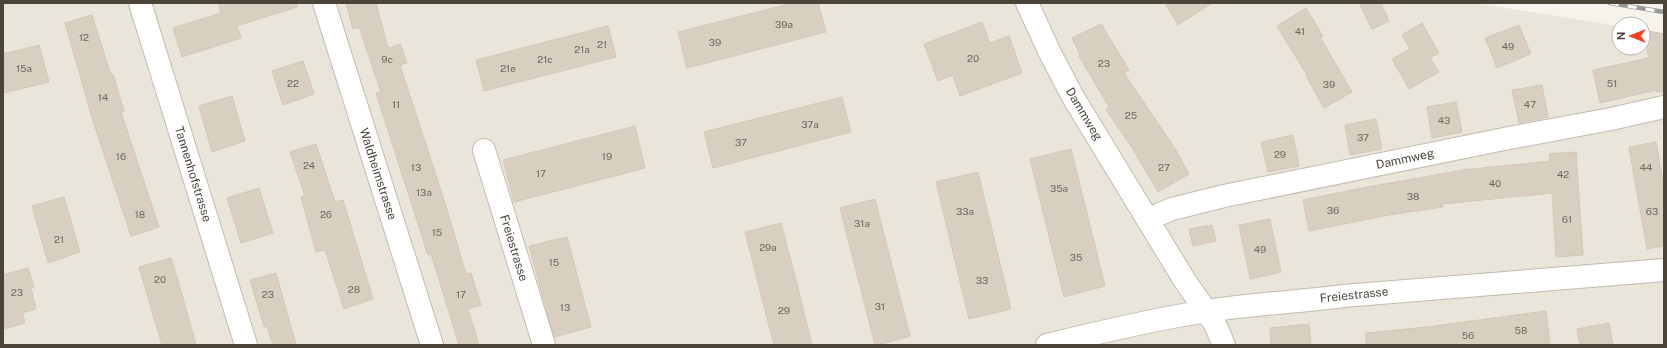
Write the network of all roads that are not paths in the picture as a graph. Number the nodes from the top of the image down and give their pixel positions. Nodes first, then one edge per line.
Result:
1 (140, 3) edge
2 (324, 3) edge
3 (1026, 3) edge
4 (1664, 107) edge
5 (484, 150) dead end
6 (1148, 220) junction
7 (1664, 270) edge
8 (1207, 311) junction
9 (246, 345) edge
10 (432, 345) edge
11 (544, 345) edge
12 (1047, 345) edge
13 (1224, 345) edge

1 - 9 street, Tannenhofstrasse
2 - 10 street, Waldheimstrasse
3 - 6 street, Dammweg
4 - 6 street, Dammweg
5 - 11 street, Freiestrasse
6 - 8 street, Dammweg
7 - 8 street, Freiestrasse
8 - 12 street, Freiestrasse
8 - 13 street, Dammweg

